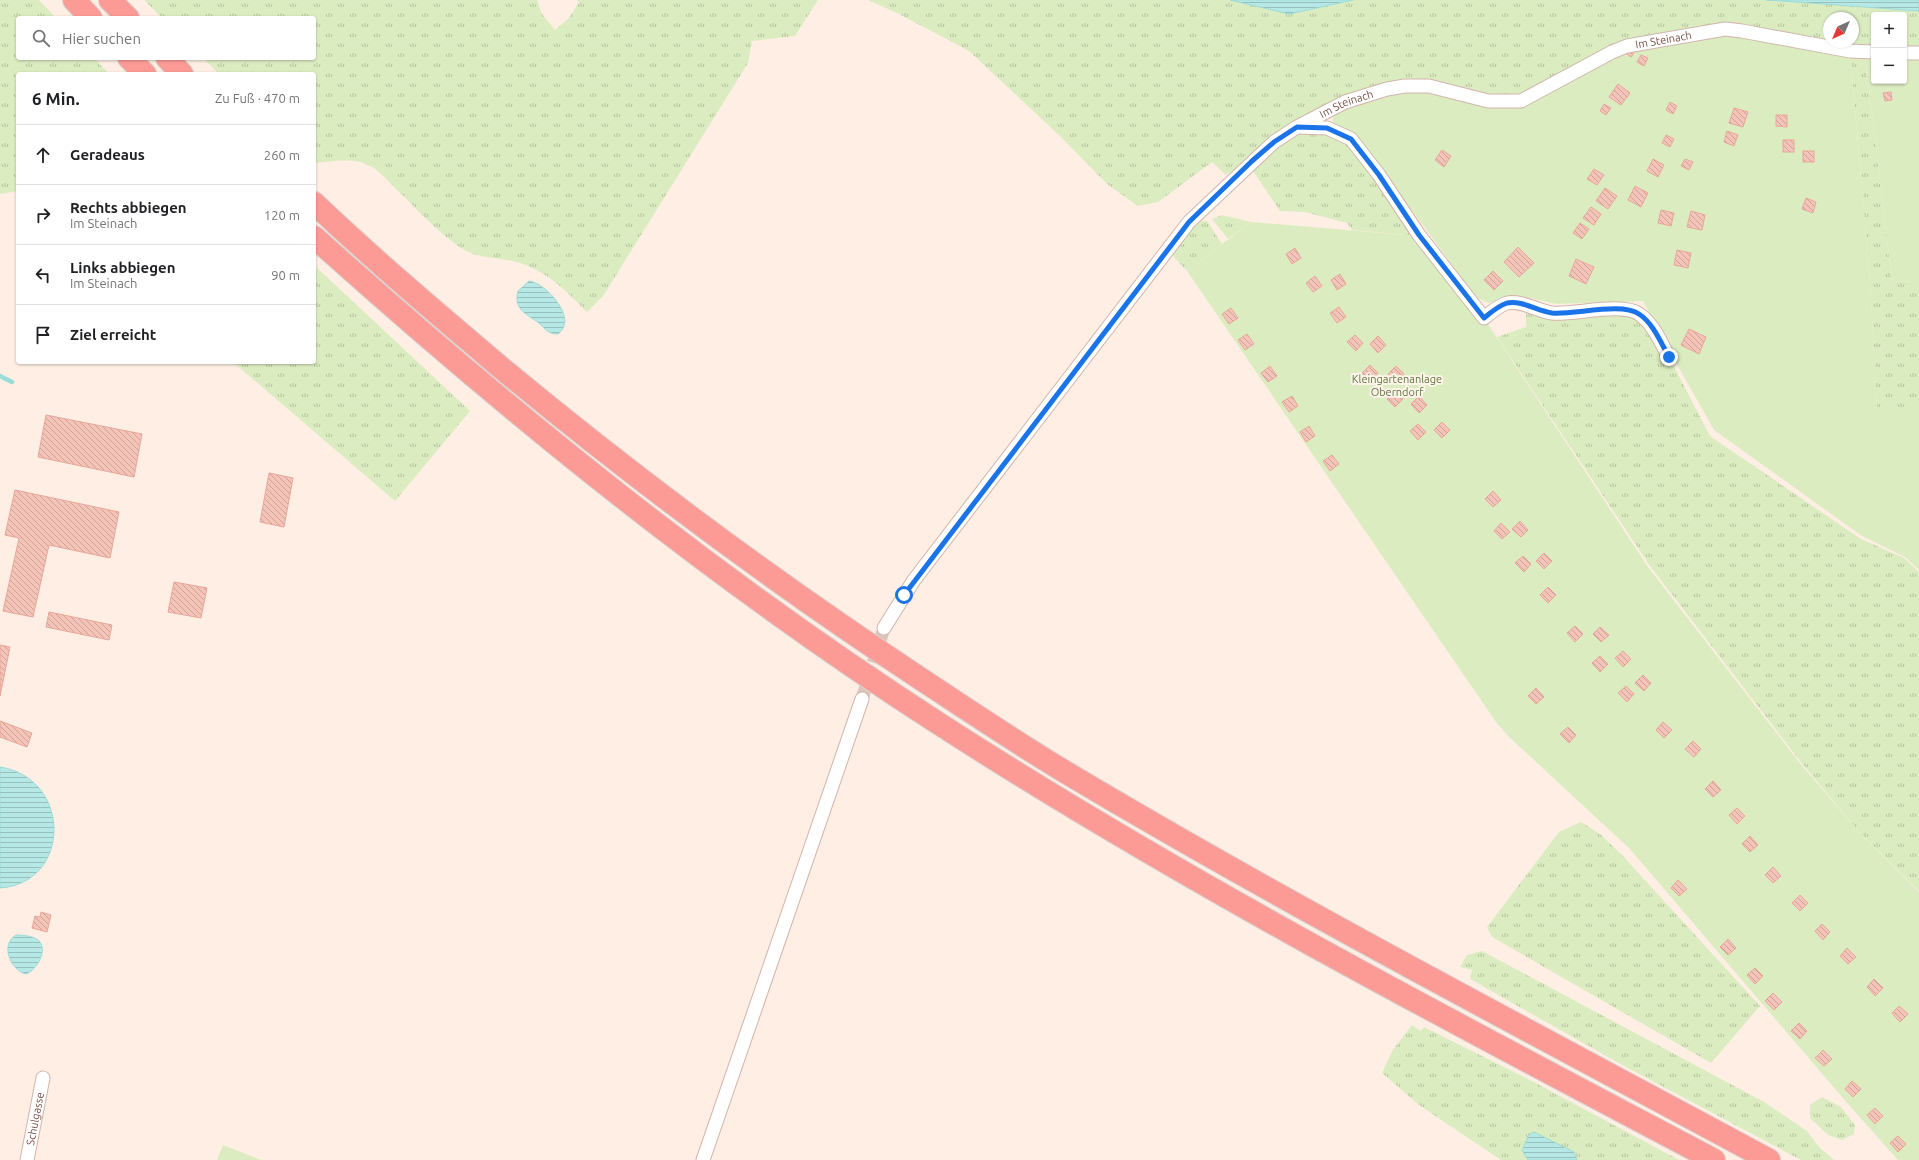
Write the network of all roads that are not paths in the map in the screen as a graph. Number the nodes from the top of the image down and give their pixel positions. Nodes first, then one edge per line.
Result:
1 (74, 0) edge
2 (110, 0) edge
3 (89, 16) edge
4 (126, 16) edge
5 (1871, 52) edge
6 (1907, 53) edge
7 (1919, 53) edge
8 (132, 60) edge
9 (169, 60) edge
10 (143, 72) edge
11 (180, 72) edge
12 (1297, 127) junction
13 (319, 208) edge
14 (316, 239) edge
15 (1669, 357) dead end
16 (884, 628) tunnel mouth
17 (862, 699) tunnel mouth
18 (44, 1078) dead end
19 (27, 1160) edge
20 (703, 1160) edge
21 (1714, 1160) edge
22 (1769, 1160) edge

1 - 3 highway
2 - 4 highway
5 - 12 street, Im Steinach
6 - 7 street
8 - 10 highway
9 - 11 highway
12 - 15 street, Im Steinach
12 - 16 street
13 - 22 highway
14 - 21 highway
17 - 20 street
18 - 19 street, Schulgasse

